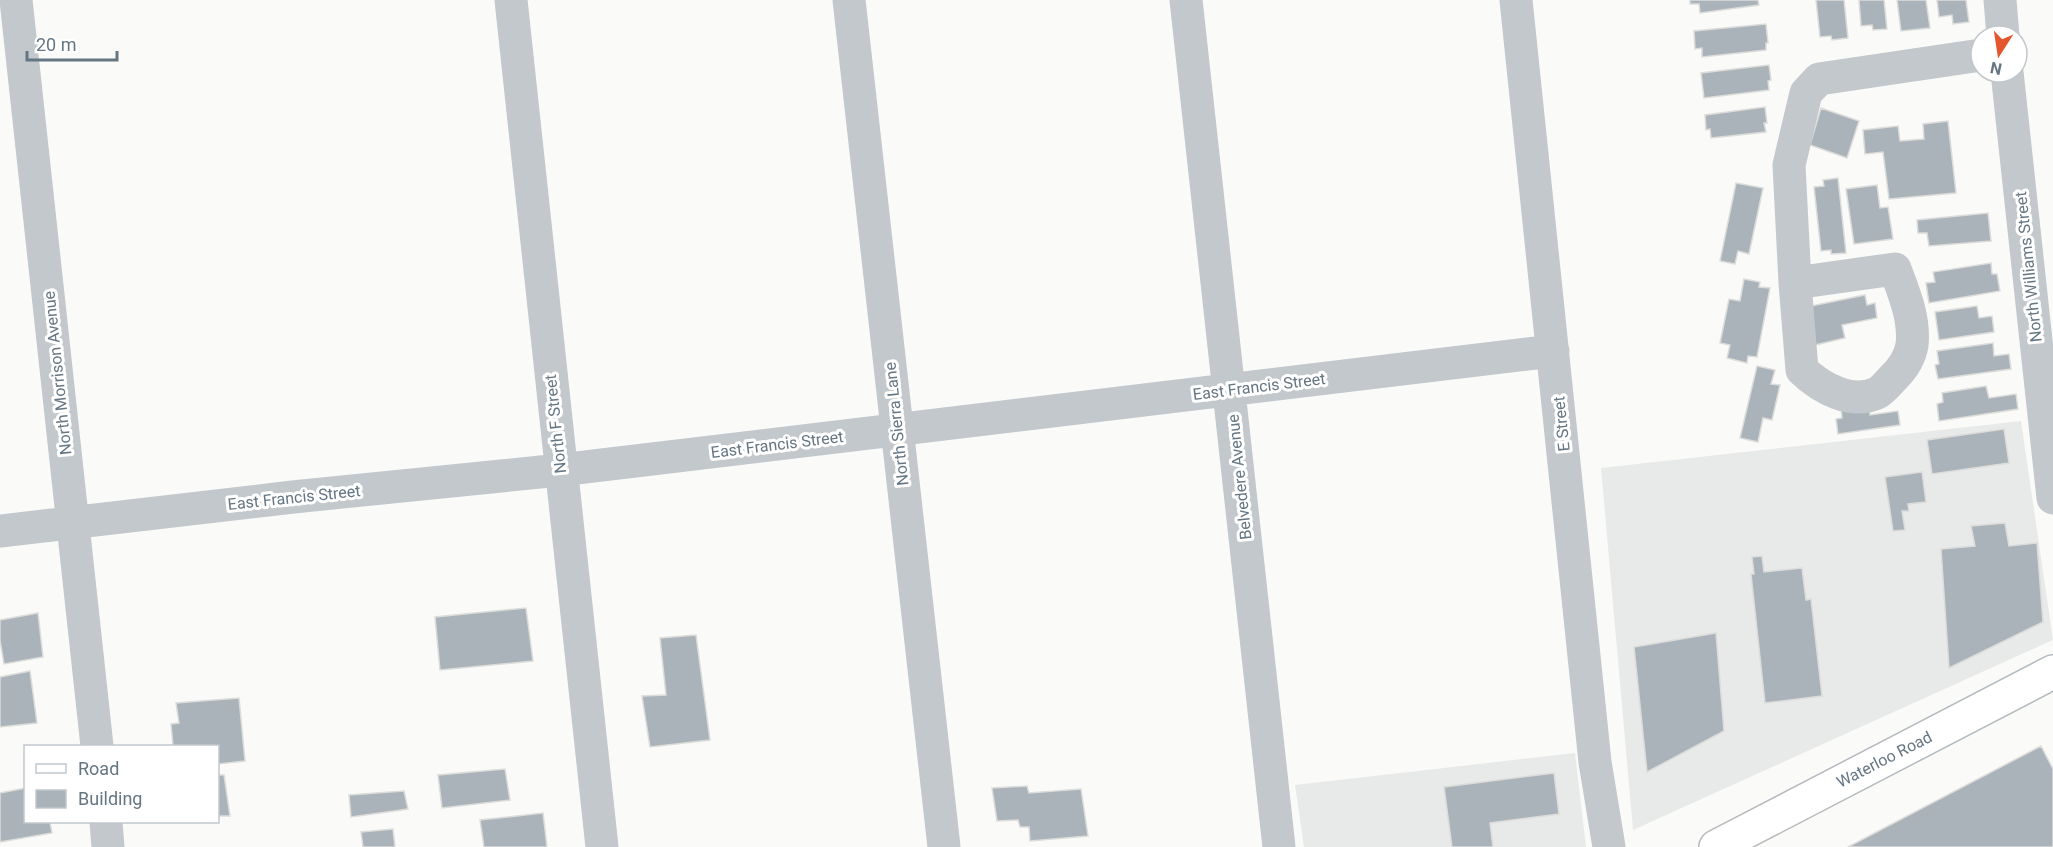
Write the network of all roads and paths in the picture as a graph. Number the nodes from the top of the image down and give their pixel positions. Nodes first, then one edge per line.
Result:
1 (16, 0) edge
2 (511, 0) edge
3 (849, 0) edge
4 (1186, 0) edge
5 (1516, 0) edge
6 (2000, 0) edge
7 (2003, 24) edge
8 (1969, 57) edge
9 (2008, 84) edge
10 (1795, 283) junction
11 (1553, 351) junction
12 (1230, 389) junction
13 (896, 430) junction
14 (560, 470) junction
15 (2053, 498) edge
16 (72, 522) junction
17 (0, 531) edge
18 (2053, 672) edge
19 (97, 745) edge
20 (106, 823) edge
21 (108, 847) edge
22 (602, 847) edge
23 (944, 847) edge
24 (1279, 847) edge
25 (1610, 847) edge
26 (1716, 847) edge

1 - 16 street, North Morrison Avenue
2 - 14 street, North F Street
3 - 13 street, North Sierra Lane
4 - 12 street, Belvedere Avenue
5 - 11 street, E Street
6 - 7 street
8 - 10 street
9 - 15 street, North Williams Street
10 - 10 street
11 - 12 street, East Francis Street
11 - 25 street, E Street
12 - 13 street, East Francis Street
12 - 24 street, Belvedere Avenue
13 - 14 street, East Francis Street
13 - 23 street, North Sierra Lane
14 - 16 street, East Francis Street
14 - 22 street, North F Street
16 - 17 street, East Francis Street
16 - 19 street, North Morrison Avenue
18 - 26 main road, Waterloo Road
20 - 21 street

